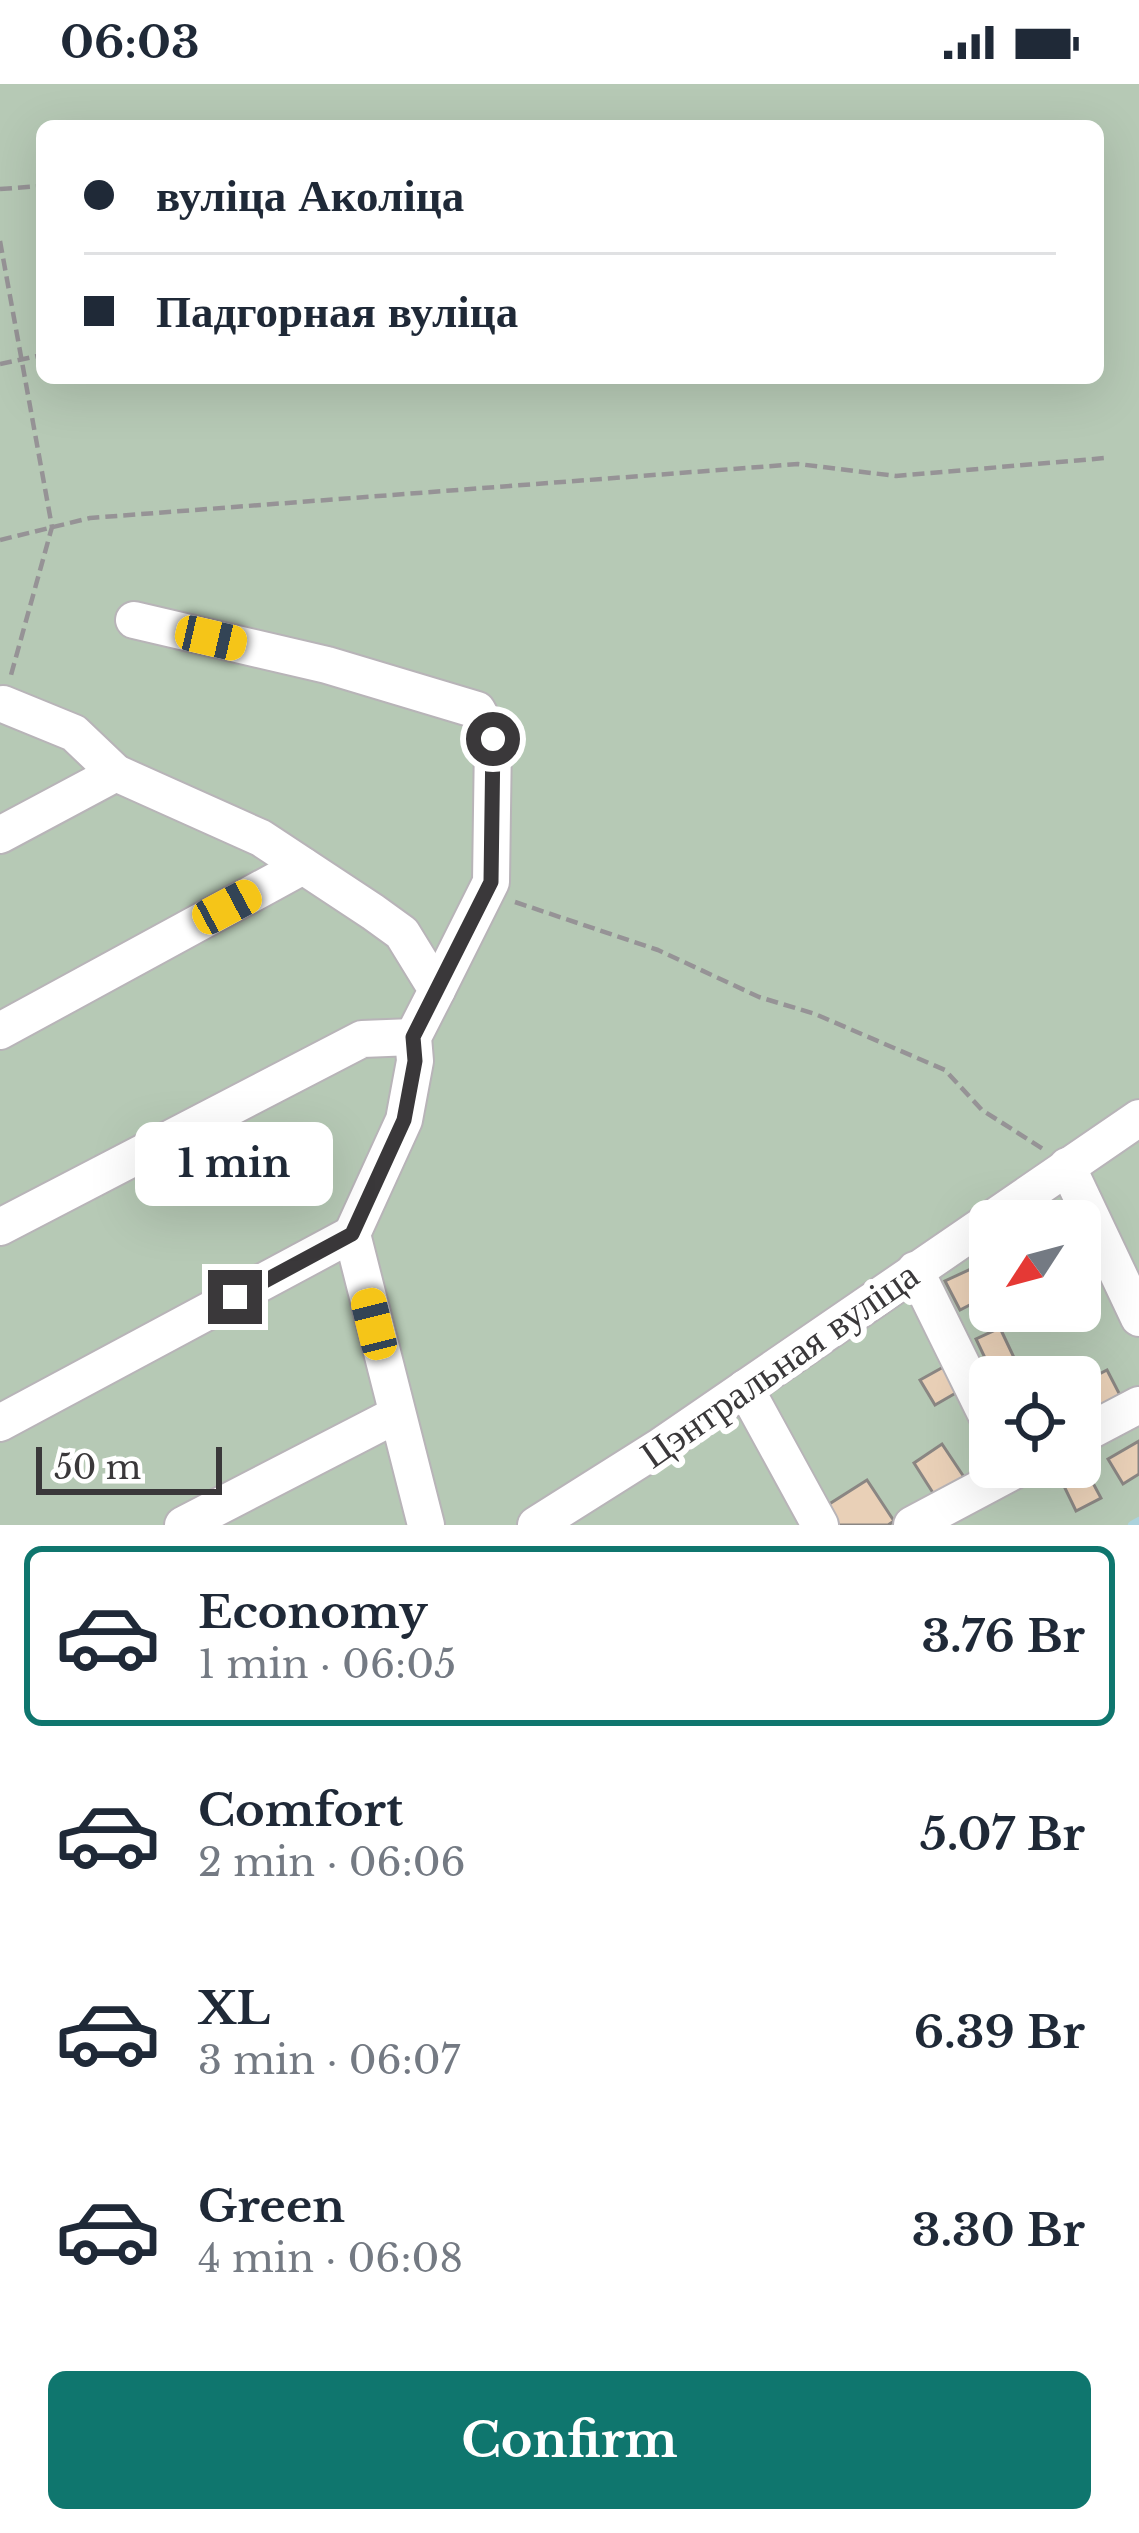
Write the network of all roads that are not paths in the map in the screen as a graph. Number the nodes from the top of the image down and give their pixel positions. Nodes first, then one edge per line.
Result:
1 (134, 620) dead end
2 (3, 704) road end
3 (116, 772) junction
4 (0, 835) edge
5 (303, 866) junction
6 (437, 990) junction
7 (0, 1031) edge
8 (413, 1037) junction
9 (1139, 1118) edge
10 (1102, 1142) junction
11 (1139, 1154) edge
12 (1067, 1166) junction
13 (0, 1227) edge
14 (352, 1234) junction
15 (915, 1270) junction
16 (1139, 1318) edge
17 (969, 1379) edge
18 (745, 1388) junction
19 (1139, 1405) edge
20 (396, 1414) junction
21 (0, 1423) edge
22 (1101, 1425) edge
23 (980, 1488) edge
24 (183, 1525) edge
25 (425, 1525) edge
26 (536, 1525) edge
27 (820, 1525) edge
28 (912, 1525) edge

1 - 6 street
2 - 3 street
3 - 4 street
3 - 5 street
5 - 6 street
5 - 7 street
6 - 8 street
8 - 13 street
8 - 14 street
9 - 10 street, Цэнтральная вуліца
10 - 11 street
10 - 12 street, Цэнтральная вуліца
12 - 15 street, Цэнтральная вуліца
12 - 16 street
14 - 20 street
14 - 21 street
15 - 17 street
15 - 18 street, Цэнтральная вуліца
18 - 26 street, Цэнтральная вуліца
18 - 27 street
19 - 22 street
20 - 24 street
20 - 25 street
23 - 28 street

